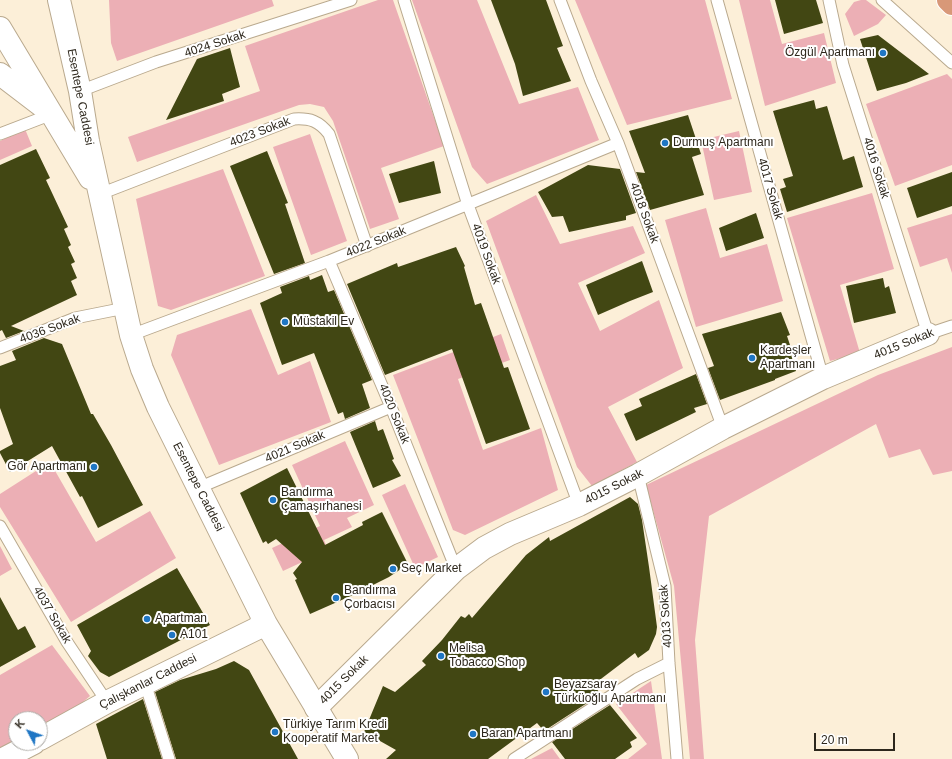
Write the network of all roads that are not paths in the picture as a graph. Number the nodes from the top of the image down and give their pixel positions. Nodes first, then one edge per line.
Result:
1 (59, 0) edge
2 (351, 0) edge
3 (404, 0) edge
4 (560, 0) edge
5 (717, 0) edge
6 (829, 0) edge
7 (882, 0) edge
8 (948, 0) edge
9 (952, 4) edge
10 (0, 28) edge
11 (952, 62) edge
12 (0, 74) edge
13 (80, 91) junction
14 (52, 114) junction
15 (0, 134) edge
16 (618, 143) junction
17 (100, 194) junction
18 (468, 205) junction
19 (367, 246) junction
20 (329, 261) junction
21 (125, 308) junction
22 (952, 326) edge
23 (928, 334) junction
24 (131, 336) junction
25 (0, 348) edge
26 (823, 378) junction
27 (391, 407) junction
28 (723, 428) junction
29 (638, 475) junction
30 (198, 488) junction
31 (579, 505) junction
32 (0, 526) edge
33 (456, 569) junction
34 (263, 626) junction
35 (669, 663) junction
36 (145, 683) junction
37 (107, 702) junction
38 (316, 708) junction
39 (48, 738) edge
40 (23, 751) edge
41 (3, 759) edge
42 (169, 759) edge
43 (347, 759) edge
44 (514, 759) edge
45 (677, 759) edge

1 - 13 street, Esentepe Caddesi
2 - 13 lane, 4024 Sokak
3 - 18 lane, 4019 Sokak
4 - 16 lane, 4018 Sokak
5 - 26 lane, 4017 Sokak
6 - 23 lane, 4016 Sokak
7 - 11 lane
8 - 9 highway
10 - 14 street, Esentepe Caddesi
12 - 14 street
13 - 17 street, Esentepe Caddesi
14 - 15 lane
14 - 17 street, Esentepe Caddesi
16 - 18 lane, 4022 Sokak
16 - 28 lane, 4018 Sokak
17 - 19 lane, 4023 Sokak
17 - 21 street, Esentepe Caddesi
18 - 19 lane, 4022 Sokak
18 - 31 lane, 4019 Sokak
19 - 20 lane, 4022 Sokak
20 - 24 lane, 4022 Sokak
20 - 27 lane, 4020 Sokak
21 - 24 street, Esentepe Caddesi
21 - 25 lane, 4036 Sokak
22 - 23 lane, 4015 Sokak
23 - 26 street, 4015 Sokak
24 - 30 street, Esentepe Caddesi
26 - 28 street, 4015 Sokak
27 - 30 lane, 4021 Sokak
27 - 33 lane, 4020 Sokak
28 - 29 street, 4015 Sokak
29 - 31 street, 4015 Sokak
29 - 35 lane, 4013 Sokak
30 - 34 street, Esentepe Caddesi
31 - 33 street, 4015 Sokak
32 - 37 lane, 4037 Sokak
33 - 38 street, 4015 Sokak
34 - 36 street, Çalışkanlar Caddesi
34 - 38 street, Esentepe Caddesi
35 - 44 lane
35 - 45 lane, 4013 Sokak
36 - 37 street, Çalışkanlar Caddesi
36 - 42 lane
37 - 39 street, Çalışkanlar Caddesi
38 - 43 street, Esentepe Caddesi
40 - 41 street, Çalışkanlar Caddesi

